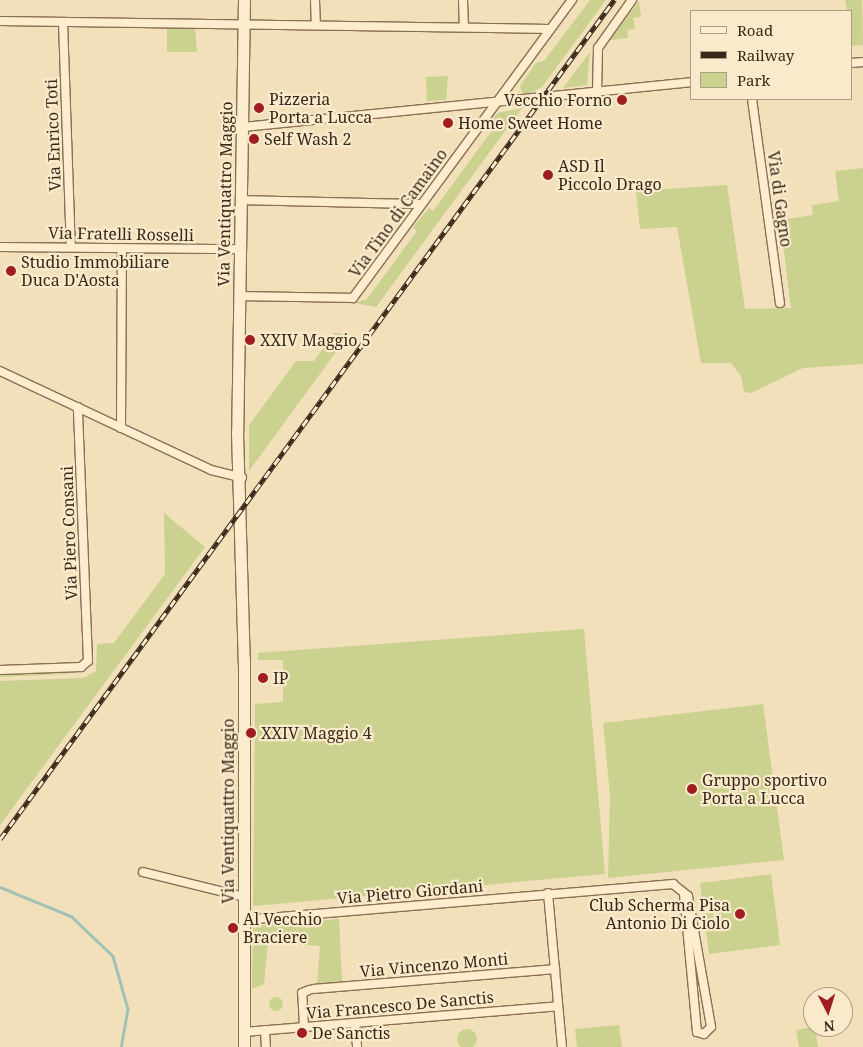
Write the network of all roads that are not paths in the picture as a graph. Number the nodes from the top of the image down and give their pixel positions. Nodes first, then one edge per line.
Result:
1 (244, 0) edge
2 (315, 0) edge
3 (463, 0) edge
4 (572, 0) edge
5 (632, 0) edge
6 (0, 21) edge
7 (63, 22) junction
8 (243, 24) junction
9 (316, 25) junction
10 (464, 27) junction
11 (550, 29) junction
12 (690, 82) edge
13 (597, 92) junction
14 (752, 100) edge
15 (495, 104) junction
16 (242, 127) junction
17 (242, 200) junction
18 (420, 204) junction
19 (0, 247) edge
20 (71, 247) junction
21 (122, 248) junction
22 (241, 249) junction
23 (241, 296) junction
24 (780, 303) dead end
25 (0, 371) edge
26 (78, 407) junction
27 (121, 428) junction
28 (241, 478) junction
29 (0, 670) edge
30 (143, 872) dead end
31 (548, 894) junction
32 (684, 894) junction
33 (244, 897) junction
34 (244, 920) junction
35 (555, 969) junction
36 (558, 1006) junction
37 (355, 1023) junction
38 (304, 1027) junction
39 (265, 1030) junction
40 (244, 1032) junction
41 (244, 1047) edge
42 (266, 1047) edge
43 (357, 1047) edge
44 (562, 1047) edge

1 - 8 street, Via Ventiquattro Maggio
2 - 9 street
3 - 10 street
4 - 11 street, Via Tino di Camaino
5 - 13 street
6 - 7 street
7 - 8 street
7 - 20 street, Via Enrico Toti
8 - 9 street
8 - 16 street, Via Ventiquattro Maggio
9 - 10 street
10 - 11 street
11 - 15 street, Via Tino di Camaino
12 - 13 street
13 - 15 street
14 - 24 street, Via di Gagno
15 - 16 street
15 - 18 street, Via Tino di Camaino
16 - 17 street, Via Ventiquattro Maggio
17 - 18 street
17 - 22 street, Via Ventiquattro Maggio
18 - 23 street, Via Tino di Camaino
19 - 20 street, Via Fratelli Rosselli
20 - 21 street, Via Fratelli Rosselli
21 - 22 street, Via Fratelli Rosselli
21 - 27 street
22 - 23 street, Via Ventiquattro Maggio
23 - 28 street, Via Ventiquattro Maggio
25 - 26 street
26 - 27 street
26 - 29 street, Via Piero Consani
27 - 28 street
28 - 33 street, Via Ventiquattro Maggio
30 - 33 street
31 - 32 street, Via Pietro Giordani
31 - 34 street, Via Pietro Giordani
31 - 35 street
32 - 32 street
33 - 34 street, Via Ventiquattro Maggio
34 - 40 street, Via Ventiquattro Maggio
35 - 36 street
35 - 38 street, Via Vincenzo Monti
36 - 37 street, Via Francesco De Sanctis
36 - 44 street
37 - 38 street, Via Francesco De Sanctis
37 - 43 street
38 - 39 street, Via Francesco De Sanctis
39 - 40 street, Via Francesco De Sanctis
39 - 42 street
40 - 41 street, Via Ventiquattro Maggio

